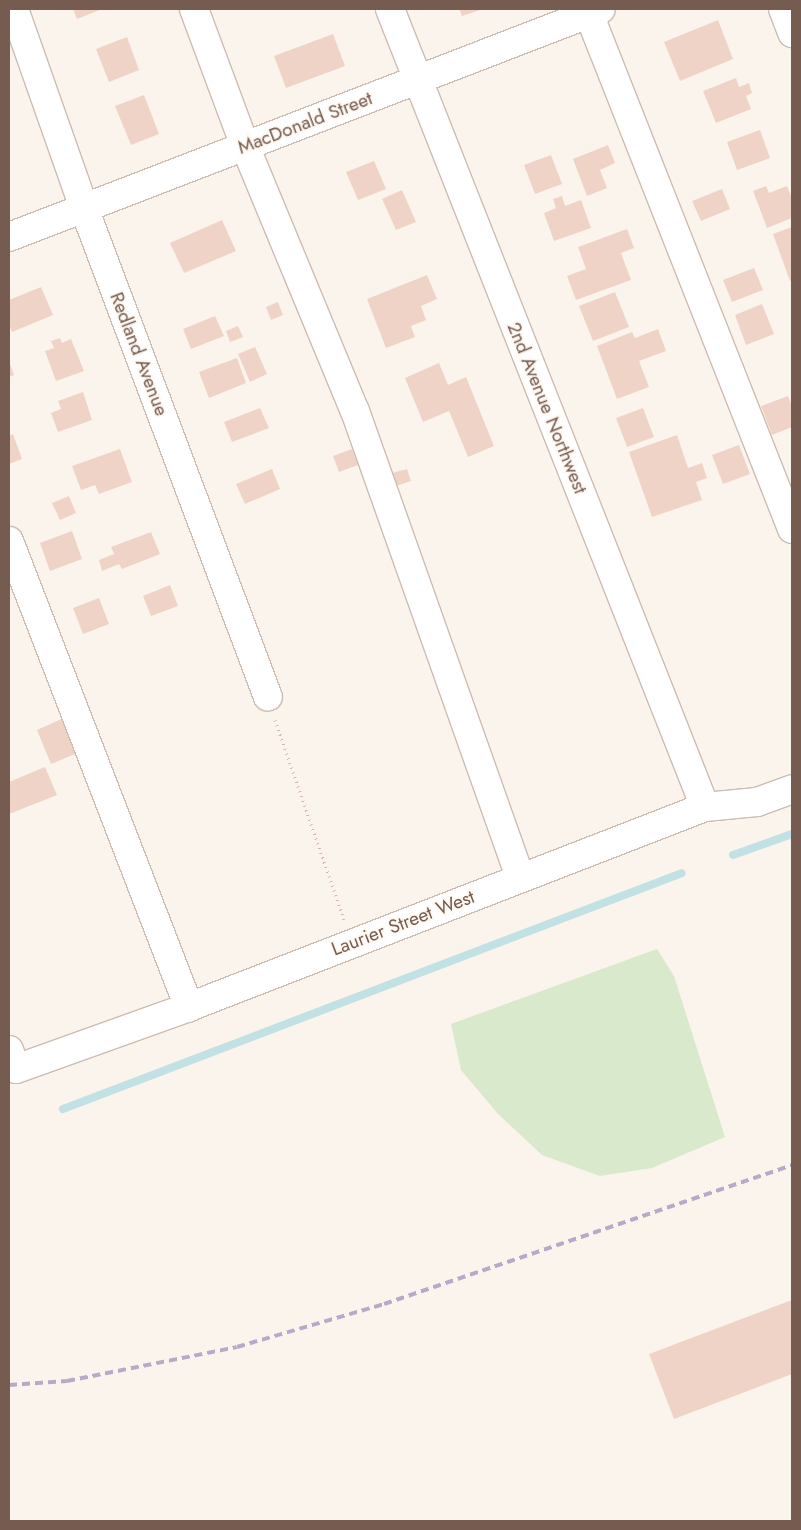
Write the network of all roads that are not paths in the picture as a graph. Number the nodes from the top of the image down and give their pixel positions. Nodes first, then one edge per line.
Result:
1 (14, 9) edge
2 (194, 9) edge
3 (390, 9) edge
4 (783, 9) edge
5 (593, 10) edge
6 (792, 33) edge
7 (417, 80) junction
8 (245, 146) junction
9 (84, 208) junction
10 (9, 237) edge
11 (792, 529) edge
12 (9, 541) edge
13 (268, 697) road end
14 (792, 789) edge
15 (705, 807) junction
16 (520, 878) junction
17 (189, 1007) junction
18 (12, 1059) edge

1 - 9 street, Redland Avenue
2 - 8 street
3 - 7 street, 2nd Avenue Northwest
4 - 6 street
5 - 7 street, MacDonald Street
5 - 11 street
7 - 8 street, MacDonald Street
7 - 15 street, 2nd Avenue Northwest
8 - 9 street, MacDonald Street
8 - 16 street
9 - 10 street, MacDonald Street
9 - 13 street, Redland Avenue
12 - 17 street
14 - 15 street, Laurier Street West
15 - 16 street, Laurier Street West
16 - 17 street, Laurier Street West
17 - 18 street, Laurier Street West

